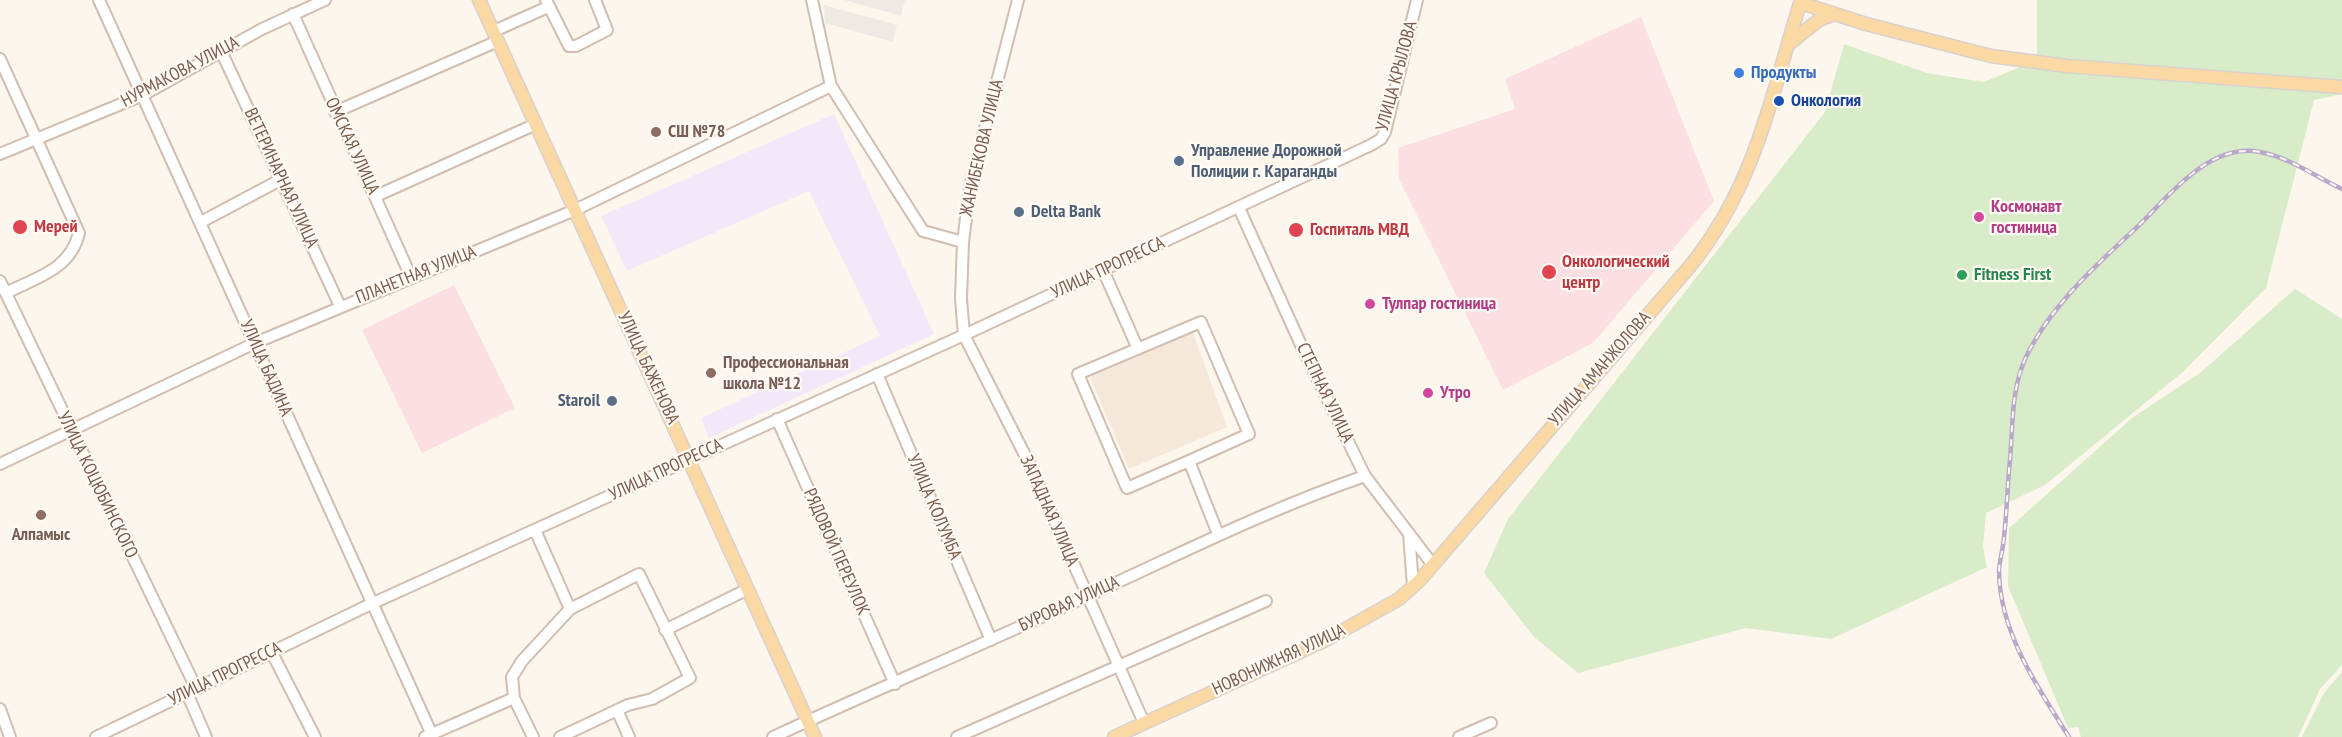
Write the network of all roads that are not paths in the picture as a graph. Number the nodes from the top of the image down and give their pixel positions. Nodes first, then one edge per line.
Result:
1 (99, 0) edge
2 (325, 0) edge
3 (479, 0) edge
4 (595, 0) edge
5 (812, 0) edge
6 (1018, 0) edge
7 (1823, 0) edge
8 (1413, 1) edge
9 (1801, 1) edge
10 (547, 3) edge
11 (293, 14) junction
12 (1834, 14) junction
13 (496, 36) junction
14 (1789, 44) junction
15 (221, 51) junction
16 (0, 59) edge
17 (831, 86) junction
18 (2342, 87) edge
19 (143, 96) junction
20 (335, 112) junction
21 (536, 124) junction
22 (37, 138) junction
23 (0, 154) edge
24 (282, 179) junction
25 (376, 196) junction
26 (1239, 208) junction
27 (575, 210) junction
28 (201, 222) junction
29 (963, 242) junction
30 (1103, 270) junction
31 (411, 277) junction
32 (0, 280) edge
33 (6, 293) junction
34 (340, 306) junction
35 (964, 335) junction
36 (255, 343) junction
37 (1138, 349) junction
38 (877, 374) junction
39 (777, 419) junction
40 (70, 431) junction
41 (689, 459) junction
42 (1189, 461) junction
43 (0, 464) edge
44 (1365, 476) junction
45 (535, 530) junction
46 (1409, 532) junction
47 (1218, 534) junction
48 (1433, 565) junction
49 (1413, 586) junction
50 (748, 590) junction
51 (1087, 597) junction
52 (1266, 602) dead end
53 (371, 604) junction
54 (570, 609) junction
55 (666, 630) junction
56 (991, 640) junction
57 (271, 651) junction
58 (1119, 666) junction
59 (895, 684) junction
60 (191, 690) junction
61 (514, 698) junction
62 (0, 709) edge
63 (617, 710) junction
64 (808, 721) junction
65 (1144, 723) junction
66 (1491, 723) dead end
67 (115, 733) edge
68 (430, 736) edge
69 (10, 737) edge
70 (96, 737) edge
71 (206, 737) edge
72 (315, 737) edge
73 (533, 737) edge
74 (560, 737) edge
75 (629, 737) edge
76 (773, 737) edge
77 (815, 737) edge
78 (957, 737) edge
79 (1114, 737) edge
80 (1459, 737) edge

1 - 19 street, УЛИЦА БАДИНА
2 - 11 street, НУРМАКОВА УЛИЦА
3 - 13 main road, УЛИЦА БАЖЕНОВА
4 - 10 street
5 - 17 street
6 - 29 street, ЖАНИБЕКОВА УЛИЦА
7 - 12 main road
8 - 26 street, УЛИЦА КРЫЛОВА
9 - 12 main road
9 - 14 main road, УЛИЦА АМАНЖОЛОВА
10 - 13 street
11 - 15 street, НУРМАКОВА УЛИЦА
11 - 20 street, ОМСКАЯ УЛИЦА
12 - 14 main road
12 - 18 main road
13 - 20 street
13 - 21 main road, УЛИЦА БАЖЕНОВА
14 - 48 main road, УЛИЦА АМАНЖОЛОВА
15 - 19 street, НУРМАКОВА УЛИЦА
15 - 24 street, ВЕТЕРИНАРНАЯ УЛИЦА
16 - 22 street
17 - 27 street, ПЛАНЕТНАЯ УЛИЦА
17 - 29 street
19 - 22 street, НУРМАКОВА УЛИЦА
19 - 28 street, УЛИЦА БАДИНА
20 - 25 street, ОМСКАЯ УЛИЦА
21 - 25 street
21 - 27 main road, УЛИЦА БАЖЕНОВА
22 - 23 street, НУРМАКОВА УЛИЦА
22 - 33 street
24 - 28 street
24 - 34 street, ВЕТЕРИНАРНАЯ УЛИЦА
25 - 31 street, ОМСКАЯ УЛИЦА
26 - 30 street, УЛИЦА ПРОГРЕССА
26 - 44 street, СТЕПНАЯ УЛИЦА
27 - 31 street, ПЛАНЕТНАЯ УЛИЦА
27 - 41 main road, УЛИЦА БАЖЕНОВА
28 - 36 street, УЛИЦА БАДИНА
29 - 35 street, ЖАНИБЕКОВА УЛИЦА
30 - 35 street, УЛИЦА ПРОГРЕССА
30 - 37 street
31 - 34 street, ПЛАНЕТНАЯ УЛИЦА
32 - 33 street, УЛИЦА КОЦЮБИНСКОГО
33 - 40 street, УЛИЦА КОЦЮБИНСКОГО
34 - 36 street, ПЛАНЕТНАЯ УЛИЦА
35 - 38 street, УЛИЦА ПРОГРЕССА
35 - 51 street, ЗАПАДНАЯ УЛИЦА
36 - 40 street, ПЛАНЕТНАЯ УЛИЦА
36 - 53 street, УЛИЦА БАДИНА
37 - 42 street
37 - 42 street
38 - 39 street, УЛИЦА ПРОГРЕССА
38 - 56 street, УЛИЦА КОЛУМБА
39 - 41 street, УЛИЦА ПРОГРЕССА
39 - 59 street, РЯДОВОЙ ПЕРЕУЛОК
40 - 43 street, ПЛАНЕТНАЯ УЛИЦА
40 - 60 street, УЛИЦА КОЦЮБИНСКОГО
41 - 45 street, УЛИЦА ПРОГРЕССА
41 - 50 main road, УЛИЦА БАЖЕНОВА
42 - 47 street
44 - 46 street, СТЕПНАЯ УЛИЦА
44 - 47 street, БУРОВАЯ УЛИЦА
45 - 53 street, УЛИЦА ПРОГРЕССА
45 - 54 street
46 - 48 street, СТЕПНАЯ УЛИЦА
46 - 49 street
47 - 51 street, БУРОВАЯ УЛИЦА
48 - 49 main road, НОВОНИЖНЯЯ УЛИЦА
49 - 65 main road, НОВОНИЖНЯЯ УЛИЦА
50 - 55 street
50 - 64 main road, УЛИЦА БАЖЕНОВА
51 - 56 street, БУРОВАЯ УЛИЦА
51 - 58 street, ЗАПАДНАЯ УЛИЦА
52 - 58 street
53 - 57 street, УЛИЦА ПРОГРЕССА
53 - 68 street, УЛИЦА БАДИНА
54 - 55 street
54 - 61 street
55 - 63 street
56 - 59 street, БУРОВАЯ УЛИЦА
57 - 60 street, УЛИЦА ПРОГРЕССА
57 - 72 street
58 - 65 street, ЗАПАДНАЯ УЛИЦА
58 - 78 street
59 - 64 street, БУРОВАЯ УЛИЦА
60 - 67 street, УЛИЦА ПРОГРЕССА
60 - 71 street, УЛИЦА КОЦЮБИНСКОГО
61 - 68 street
61 - 73 street
62 - 69 street
63 - 74 street
63 - 75 street
64 - 76 street, БУРОВАЯ УЛИЦА
64 - 77 main road, УЛИЦА БАЖЕНОВА
65 - 79 main road, НОВОНИЖНЯЯ УЛИЦА
66 - 80 street
67 - 70 street, УЛИЦА ПРОГРЕССА

